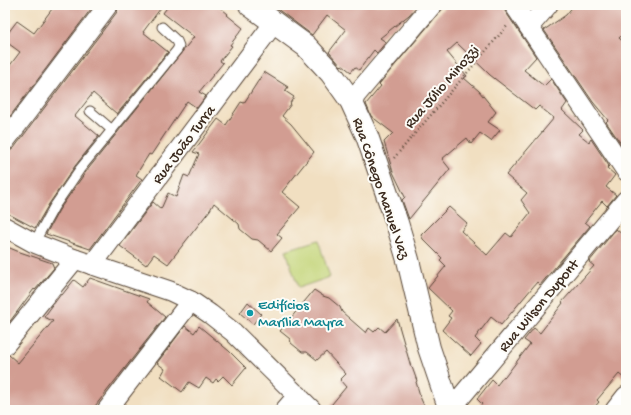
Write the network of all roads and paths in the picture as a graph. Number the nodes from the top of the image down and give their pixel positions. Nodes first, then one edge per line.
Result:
1 (108, 5) edge
2 (250, 5) edge
3 (432, 5) edge
4 (548, 5) edge
5 (521, 14) edge
6 (274, 23) junction
7 (162, 27) dead end
8 (351, 101) junction
9 (90, 111) dead end
10 (112, 130) junction
11 (5, 141) edge
12 (626, 171) edge
13 (380, 175) junction
14 (626, 200) edge
15 (5, 227) edge
16 (34, 243) junction
17 (84, 262) junction
18 (190, 301) junction
19 (5, 345) edge
20 (298, 395) junction
21 (626, 396) edge
22 (107, 410) edge
23 (285, 410) edge
24 (312, 410) edge
25 (450, 410) edge
26 (615, 410) edge

1 - 11 street
2 - 6 street, Rua Cônego Manuel Vaz
3 - 8 street
4 - 5 street
5 - 12 street
5 - 13 path, Rua Júlio Minozzi
6 - 8 street, Rua Cônego Manuel Vaz
6 - 17 street, Rua João Turra
7 - 10 lane
8 - 13 street, Rua Cônego Manuel Vaz
9 - 10 lane
10 - 16 lane
13 - 25 street, Rua Cônego Manuel Vaz
14 - 25 street, Rua Wilson Dupont
15 - 16 street
16 - 17 street
17 - 18 street
17 - 19 street, Rua João Turra
18 - 20 street
18 - 22 street
20 - 23 street
20 - 24 street
21 - 26 street

